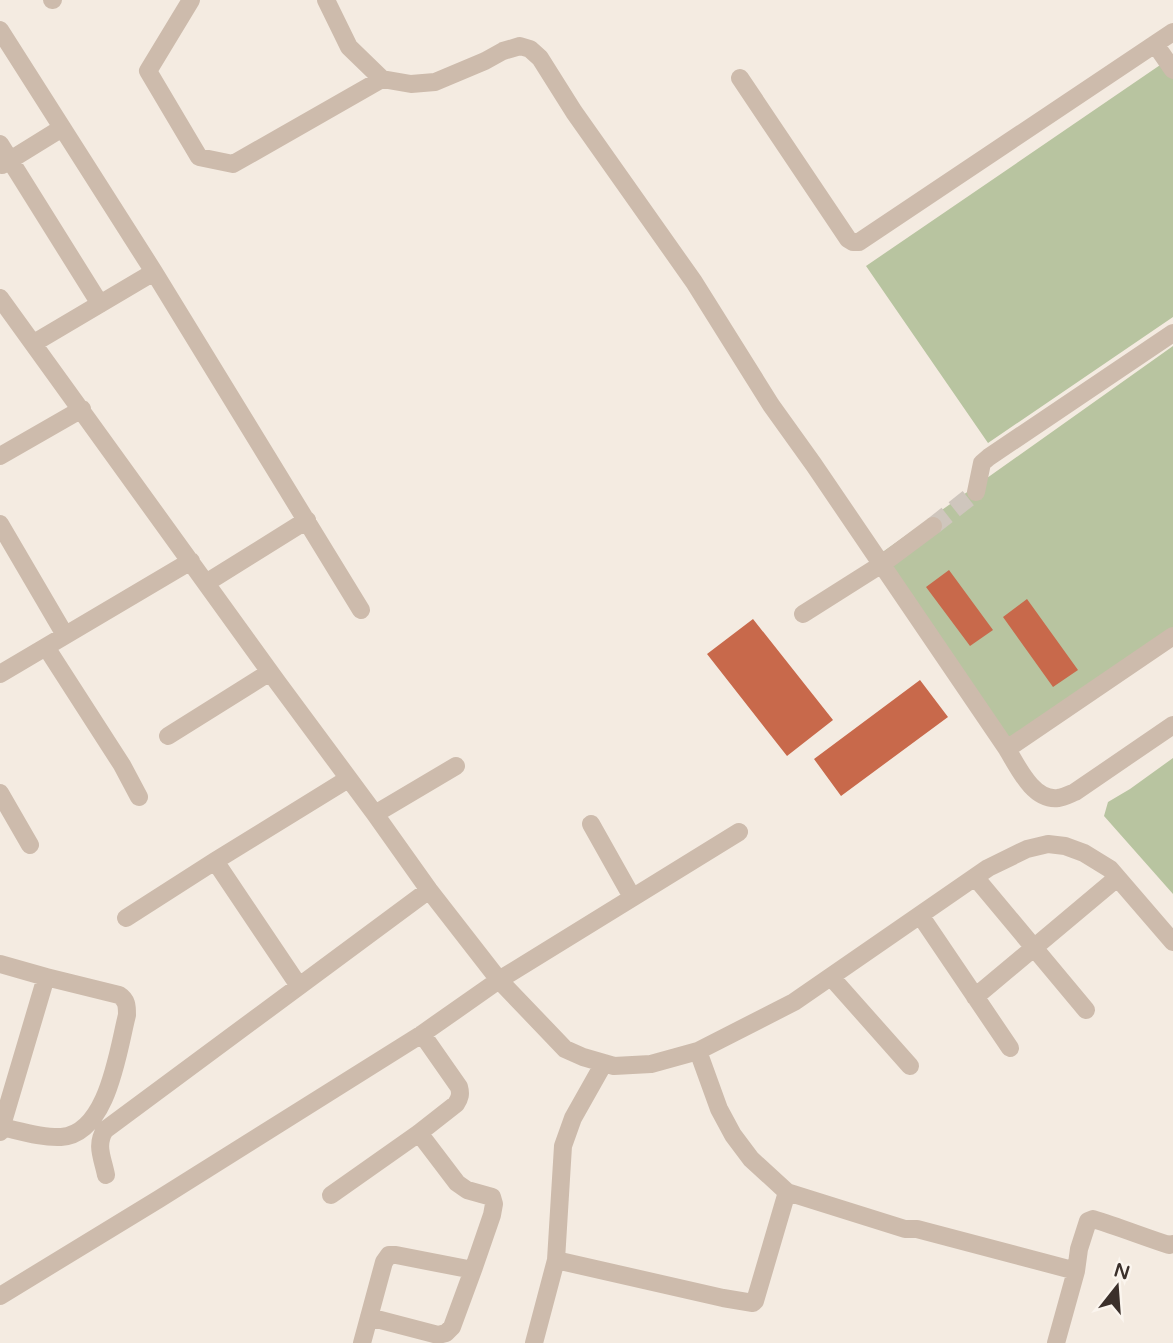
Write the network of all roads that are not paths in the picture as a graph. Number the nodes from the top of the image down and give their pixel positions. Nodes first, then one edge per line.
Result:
1 (191, 0) edge
2 (326, 0) edge
3 (0, 30) edge
4 (1173, 32) edge
5 (1155, 44) junction
6 (1173, 70) edge
7 (740, 78) dead end
8 (382, 79) junction
9 (62, 128) junction
10 (0, 144) edge
11 (5, 163) edge
12 (154, 272) junction
13 (0, 298) edge
14 (100, 304) junction
15 (1173, 333) edge
16 (34, 343) junction
17 (82, 410) junction
18 (0, 456) edge
19 (976, 492) tunnel mouth
20 (307, 520) junction
21 (0, 524) edge
22 (933, 526) tunnel mouth
23 (191, 561) junction
24 (882, 564) junction
25 (206, 583) junction
26 (361, 610) dead end
27 (803, 614) dead end
28 (65, 635) junction
29 (1173, 636) edge
30 (46, 647) junction
31 (270, 672) junction
32 (0, 674) edge
33 (1173, 726) edge
34 (168, 736) dead end
35 (1007, 749) junction
36 (456, 766) dead end
37 (348, 779) junction
38 (0, 793) edge
39 (139, 797) dead end
40 (375, 814) junction
41 (591, 824) dead end
42 (739, 832) dead end
43 (30, 845) dead end
44 (215, 860) junction
45 (975, 877) junction
46 (1117, 878) junction
47 (429, 890) junction
48 (632, 897) junction
49 (920, 915) junction
50 (126, 918) dead end
51 (1173, 942) edge
52 (1033, 948) junction
53 (0, 964) edge
54 (46, 977) junction
55 (831, 977) junction
56 (499, 980) junction
57 (299, 986) junction
58 (975, 997) junction
59 (1086, 1010) dead end
60 (422, 1034) junction
61 (1010, 1048) dead end
62 (698, 1051) junction
63 (604, 1063) junction
64 (910, 1066) dead end
65 (1, 1129) edge
66 (419, 1133) junction
67 (106, 1175) dead end
68 (787, 1192) junction
69 (331, 1195) dead end
70 (1173, 1244) edge
71 (556, 1260) junction
72 (473, 1270) junction
73 (1076, 1271) junction
74 (0, 1296) edge
75 (369, 1317) junction
76 (424, 1337) edge
77 (362, 1343) edge
78 (534, 1343) edge
79 (1056, 1343) edge

1 - 8 street
2 - 8 street
3 - 9 street
4 - 5 street
5 - 6 street
5 - 7 street
8 - 24 street
9 - 11 street
9 - 12 street
10 - 11 street
11 - 14 street
12 - 14 street
12 - 20 street
13 - 16 street
14 - 16 street
15 - 19 street
16 - 17 street
17 - 18 street
17 - 23 street
20 - 25 street
20 - 26 street
21 - 28 street
22 - 24 street
23 - 25 street
23 - 28 street
24 - 27 street
24 - 35 street
25 - 31 street
28 - 30 street
29 - 35 street
30 - 32 street
30 - 39 street
31 - 34 street
31 - 37 street
33 - 35 street
36 - 40 street
37 - 40 street
37 - 44 street
38 - 43 street
40 - 47 street
41 - 48 street
42 - 48 street
44 - 50 street
44 - 57 street
45 - 46 street
45 - 49 street
45 - 52 street
46 - 51 street
46 - 52 street
47 - 56 street
47 - 57 street
48 - 56 street
49 - 55 street
49 - 58 street
52 - 58 street
52 - 59 street
53 - 54 street
54 - 65 street
54 - 65 street
55 - 62 street
55 - 64 street
56 - 60 street
56 - 63 street
57 - 67 street
58 - 61 street
60 - 66 street
60 - 74 street
62 - 63 street
62 - 68 street
63 - 71 street
66 - 69 street
66 - 72 street
68 - 71 street
68 - 73 street
70 - 73 street
71 - 78 street
72 - 75 street
72 - 76 street
73 - 79 street
75 - 76 street
75 - 77 street

